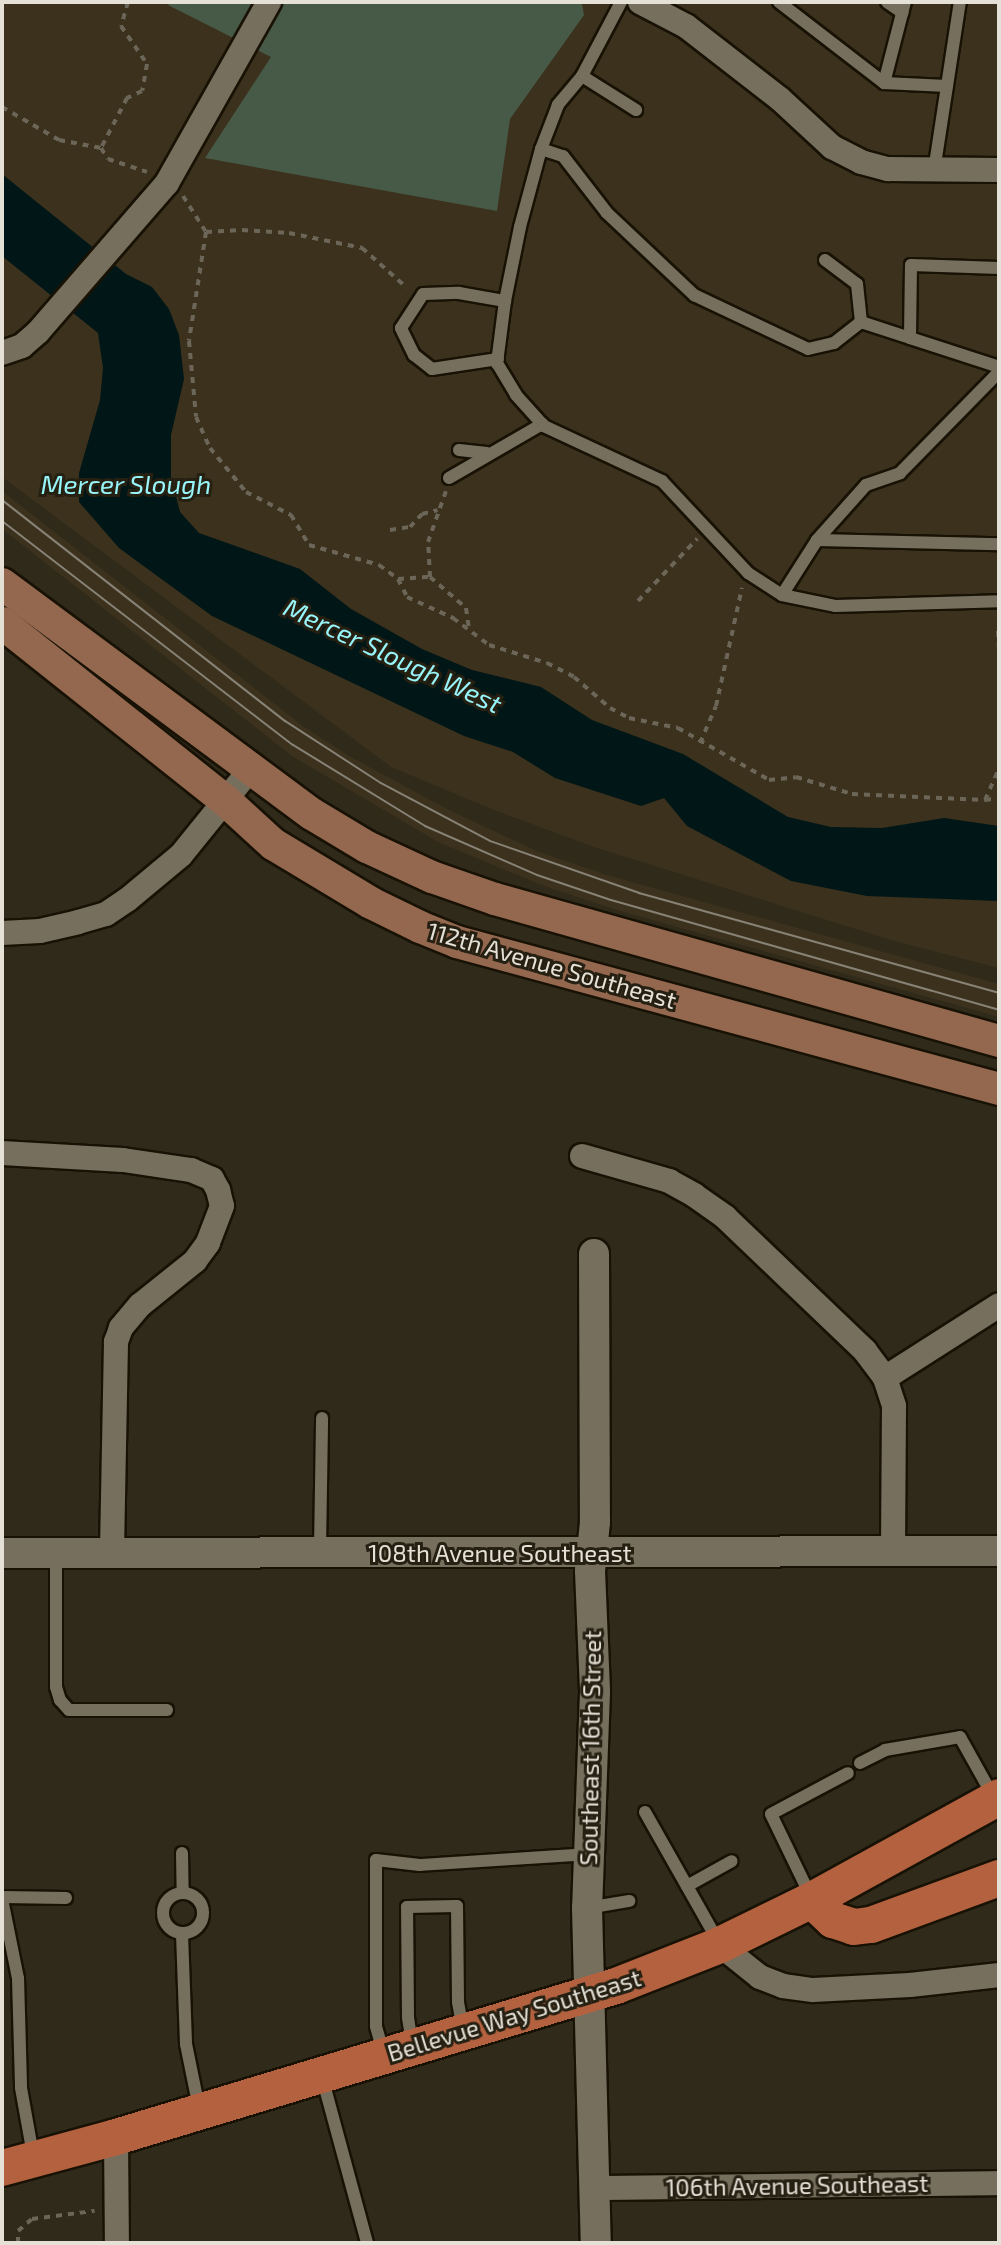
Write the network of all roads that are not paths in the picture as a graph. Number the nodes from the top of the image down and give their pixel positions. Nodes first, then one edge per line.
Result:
1 (269, 2) edge
2 (621, 2) edge
3 (640, 2) edge
4 (779, 2) edge
5 (887, 2) edge
6 (960, 2) edge
7 (904, 8) edge
8 (582, 76) junction
9 (884, 83) junction
10 (947, 86) junction
11 (636, 110) dead end
12 (541, 149) junction
13 (999, 170) edge
14 (934, 171) junction
15 (825, 260) dead end
16 (999, 268) edge
17 (505, 301) junction
18 (861, 322) junction
19 (910, 338) junction
20 (2, 353) edge
21 (498, 359) junction
22 (999, 370) edge
23 (542, 424) junction
24 (459, 450) dead end
25 (487, 453) junction
26 (451, 478) road end
27 (817, 540) junction
28 (999, 544) edge
29 (2, 584) edge
30 (782, 595) junction
31 (999, 601) edge
32 (2, 623) edge
33 (249, 771) junction
34 (226, 801) junction
35 (2, 933) edge
36 (999, 1041) edge
37 (999, 1089) edge
38 (2, 1153) edge
39 (582, 1156) dead end
40 (594, 1254) dead end
41 (999, 1305) edge
42 (885, 1378) junction
43 (322, 1418) dead end
44 (999, 1551) edge
45 (893, 1552) junction
46 (2, 1553) edge
47 (592, 1553) junction
48 (56, 1554) junction
49 (112, 1554) junction
50 (320, 1554) junction
51 (167, 1710) dead end
52 (860, 1763) dead end
53 (848, 1773) dead end
54 (997, 1798) edge
55 (645, 1812) dead end
56 (182, 1853) dead end
57 (589, 1854) junction
58 (732, 1861) dead end
59 (999, 1878) edge
60 (687, 1886) junction
61 (183, 1892) junction
62 (2, 1898) edge
63 (66, 1898) dead end
64 (812, 1900) junction
65 (629, 1901) dead end
66 (587, 1908) junction
67 (182, 1934) junction
68 (720, 1945) junction
69 (999, 1975) edge
70 (590, 1994) junction
71 (463, 2032) junction
72 (398, 2050) junction
73 (321, 2074) junction
74 (200, 2111) junction
75 (116, 2137) junction
76 (18, 2163) edge
77 (999, 2183) edge
78 (596, 2188) junction
79 (117, 2243) edge
80 (367, 2243) edge
81 (596, 2243) edge

1 - 20 street
2 - 8 lane
3 - 14 street
4 - 9 lane
5 - 7 lane
6 - 10 lane
7 - 9 lane
8 - 11 lane
8 - 12 lane
9 - 10 lane
10 - 14 lane
12 - 17 lane
12 - 18 lane
13 - 14 street
15 - 18 lane
16 - 19 lane
17 - 21 lane
17 - 21 lane
18 - 19 lane
19 - 22 lane
21 - 23 lane
22 - 27 lane
23 - 25 lane
23 - 30 lane
24 - 25 lane
25 - 26 lane
27 - 28 lane
27 - 30 lane
29 - 33 main road, 112th Avenue Southeast
30 - 31 lane
32 - 34 main road, 112th Avenue Southeast
33 - 34 street
33 - 36 main road, 112th Avenue Southeast
34 - 35 street
34 - 37 main road, 112th Avenue Southeast
38 - 49 street
39 - 42 street
40 - 47 street, Southeast 16th Street
41 - 42 street
42 - 45 street
43 - 50 lane
44 - 45 street, 108th Avenue Southeast
45 - 47 street, 108th Avenue Southeast
46 - 48 street, 108th Avenue Southeast
47 - 50 street, 108th Avenue Southeast
47 - 57 street, Southeast 16th Street
48 - 49 street, 108th Avenue Southeast
48 - 51 lane
49 - 50 street, 108th Avenue Southeast
52 - 54 lane
53 - 64 lane
54 - 64 main road, Bellevue Way Southeast
55 - 60 lane
56 - 61 lane
57 - 66 street, Southeast 16th Street
57 - 72 lane
58 - 60 lane
59 - 64 main road
60 - 68 lane
61 - 67 lane
61 - 67 lane
62 - 63 lane
62 - 76 lane
64 - 68 main road, Bellevue Way Southeast
65 - 66 lane
66 - 70 street, Southeast 16th Street
67 - 74 lane
68 - 69 street
68 - 70 main road, Bellevue Way Southeast
70 - 71 main road, Bellevue Way Southeast
70 - 78 street, Southeast 16th Street
71 - 72 main road, Bellevue Way Southeast
71 - 72 lane
72 - 73 main road, Bellevue Way Southeast
73 - 74 main road, Bellevue Way Southeast
73 - 80 lane
74 - 75 main road, Bellevue Way Southeast
75 - 76 main road, Bellevue Way Southeast
75 - 79 street
77 - 78 street, 106th Avenue Southeast
78 - 81 street, Southeast 16th Street

